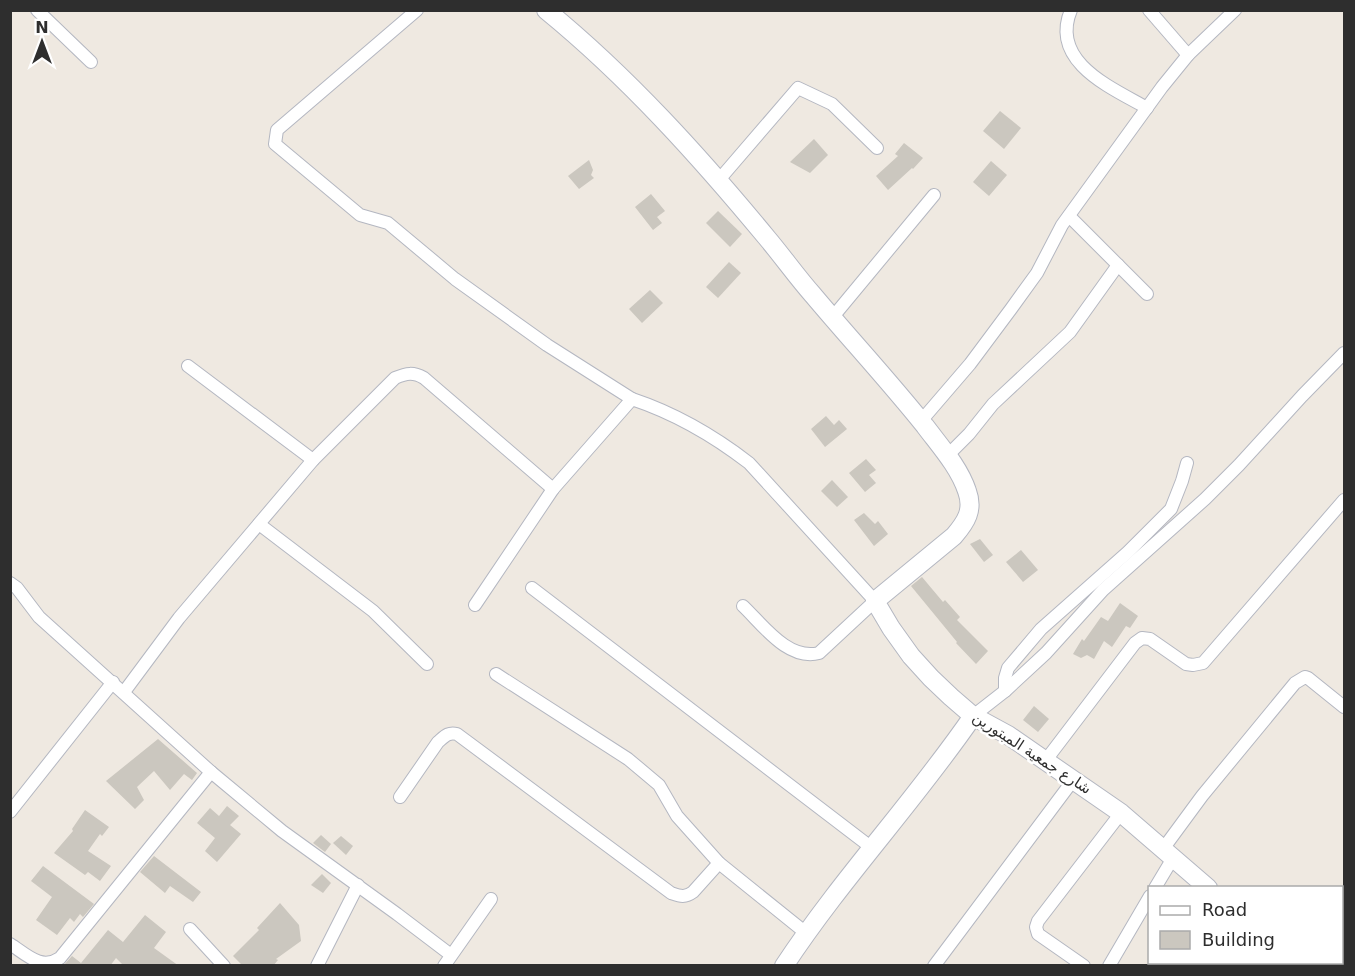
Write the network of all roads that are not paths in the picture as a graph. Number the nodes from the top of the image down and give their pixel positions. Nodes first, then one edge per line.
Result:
1 (37, 10) edge
2 (417, 10) edge
3 (546, 10) edge
4 (1071, 10) edge
5 (1149, 10) edge
6 (1235, 10) edge
7 (1188, 55) junction
8 (91, 62) dead end
9 (1147, 108) junction
10 (877, 148) dead end
11 (718, 182) junction
12 (933, 195) dead end
13 (1069, 216) junction
14 (1118, 265) junction
15 (1147, 294) dead end
16 (832, 318) junction
17 (1344, 354) edge
18 (188, 366) dead end
19 (632, 399) junction
20 (921, 421) junction
21 (947, 456) junction
22 (313, 460) junction
23 (1187, 463) dead end
24 (553, 489) junction
25 (1344, 500) edge
26 (259, 524) junction
27 (10, 583) edge
28 (532, 588) dead end
29 (875, 601) junction
30 (475, 604) dead end
31 (743, 606) dead end
32 (427, 664) dead end
33 (496, 674) dead end
34 (113, 682) junction
35 (1005, 690) junction
36 (124, 692) junction
37 (1344, 707) edge
38 (973, 716) junction
39 (1046, 760) junction
40 (211, 772) junction
41 (1074, 779) junction
42 (400, 797) dead end
43 (10, 812) edge
44 (1121, 813) junction
45 (872, 848) junction
46 (1168, 854) junction
47 (719, 863) junction
48 (358, 885) junction
49 (1156, 886) edge
50 (1206, 886) edge
51 (1148, 898) edge
52 (491, 899) dead end
53 (189, 929) dead end
54 (806, 933) junction
55 (10, 944) edge
56 (447, 960) edge
57 (224, 966) edge
58 (317, 966) edge
59 (784, 966) edge
60 (934, 966) edge
61 (1084, 966) edge
62 (1109, 966) edge

1 - 8 street
2 - 19 street
3 - 11 street
4 - 9 street
5 - 7 street
6 - 7 street
7 - 9 street
9 - 13 street
10 - 11 street
11 - 16 street
12 - 16 street
13 - 14 street
13 - 20 street
14 - 15 street
14 - 21 street
16 - 20 street
17 - 35 street
18 - 22 street
19 - 24 street
19 - 29 street
20 - 21 street
21 - 29 street
22 - 24 street
22 - 26 street
23 - 35 street
24 - 30 street
25 - 39 street
26 - 32 street
26 - 36 street
27 - 34 street
28 - 45 street
29 - 31 street
29 - 38 street, شارع جمعية المبتورين
33 - 47 street
34 - 36 street
34 - 43 street
35 - 38 street
36 - 40 street
37 - 46 street
38 - 39 street, شارع جمعية المبتورين
38 - 45 street
39 - 41 street, شارع جمعية المبتورين
40 - 48 street
40 - 55 street
41 - 44 street, شارع جمعية المبتورين
41 - 60 street
42 - 47 street
44 - 46 street, شارع جمعية المبتورين
44 - 61 street
45 - 54 street
46 - 49 street
46 - 50 street, شارع جمعية المبتورين
47 - 54 street
48 - 56 street
48 - 58 street
51 - 62 street
52 - 56 street
53 - 57 street
54 - 59 street

